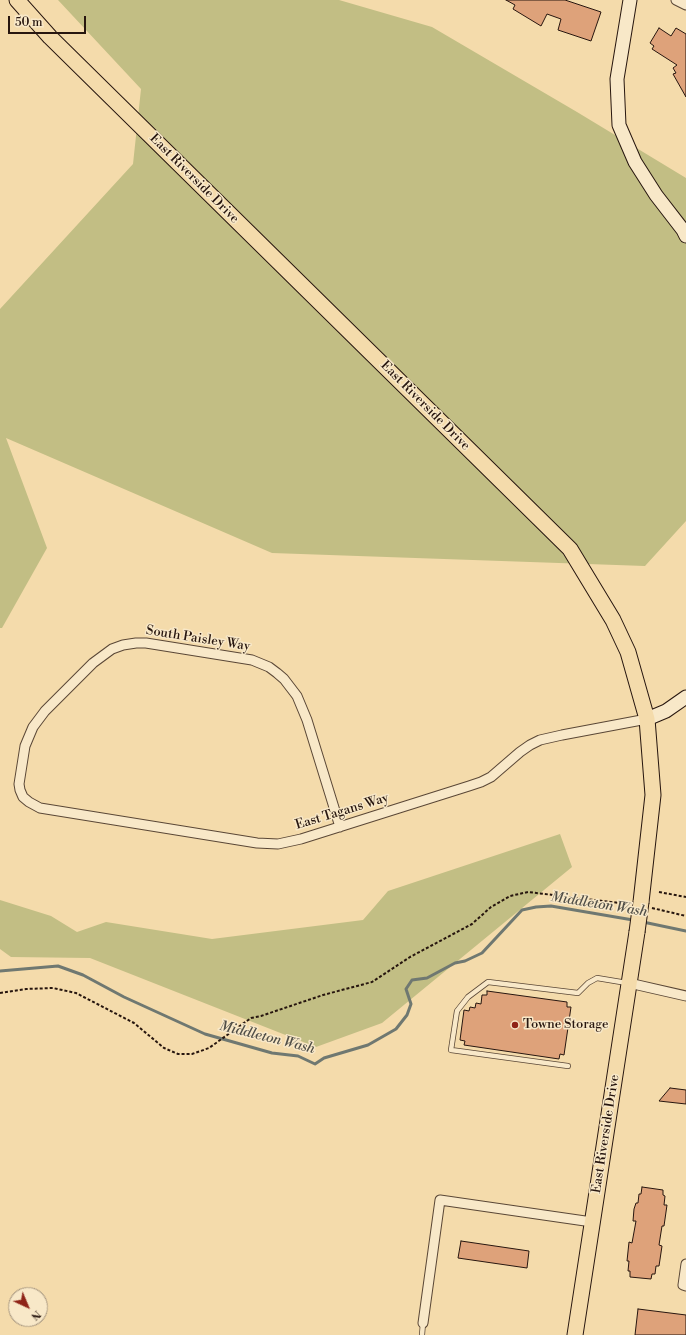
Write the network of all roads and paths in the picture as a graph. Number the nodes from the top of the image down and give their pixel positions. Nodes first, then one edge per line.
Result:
1 (17, 0) edge
2 (630, 0) edge
3 (676, 0) edge
4 (686, 5) edge
5 (686, 236) edge
6 (686, 697) edge
7 (647, 719) junction
8 (28, 802) joint
9 (340, 826) junction
10 (659, 892) dead end
11 (686, 897) edge
12 (640, 904) junction
13 (686, 916) edge
14 (629, 983) junction
15 (0, 993) edge
16 (686, 996) edge
17 (568, 1066) dead end
18 (592, 1222) junction
19 (686, 1264) edge
20 (686, 1286) edge
21 (423, 1323) joint
22 (422, 1335) edge
23 (574, 1335) edge

1 - 7 main road, East Riverside Drive
2 - 5 main road
3 - 4 street
6 - 7 main road
7 - 9 street, East Tagans Way
7 - 12 main road, East Riverside Drive
8 - 9 street, East Tagans Way
8 - 9 street, South Paisley Way
10 - 11 path
12 - 13 path
12 - 14 main road, East Riverside Drive, bridge
12 - 15 path
14 - 16 street
14 - 17 lane
14 - 18 main road, East Riverside Drive
18 - 21 street
18 - 23 main road, East Riverside Drive
19 - 20 street
21 - 22 lane

